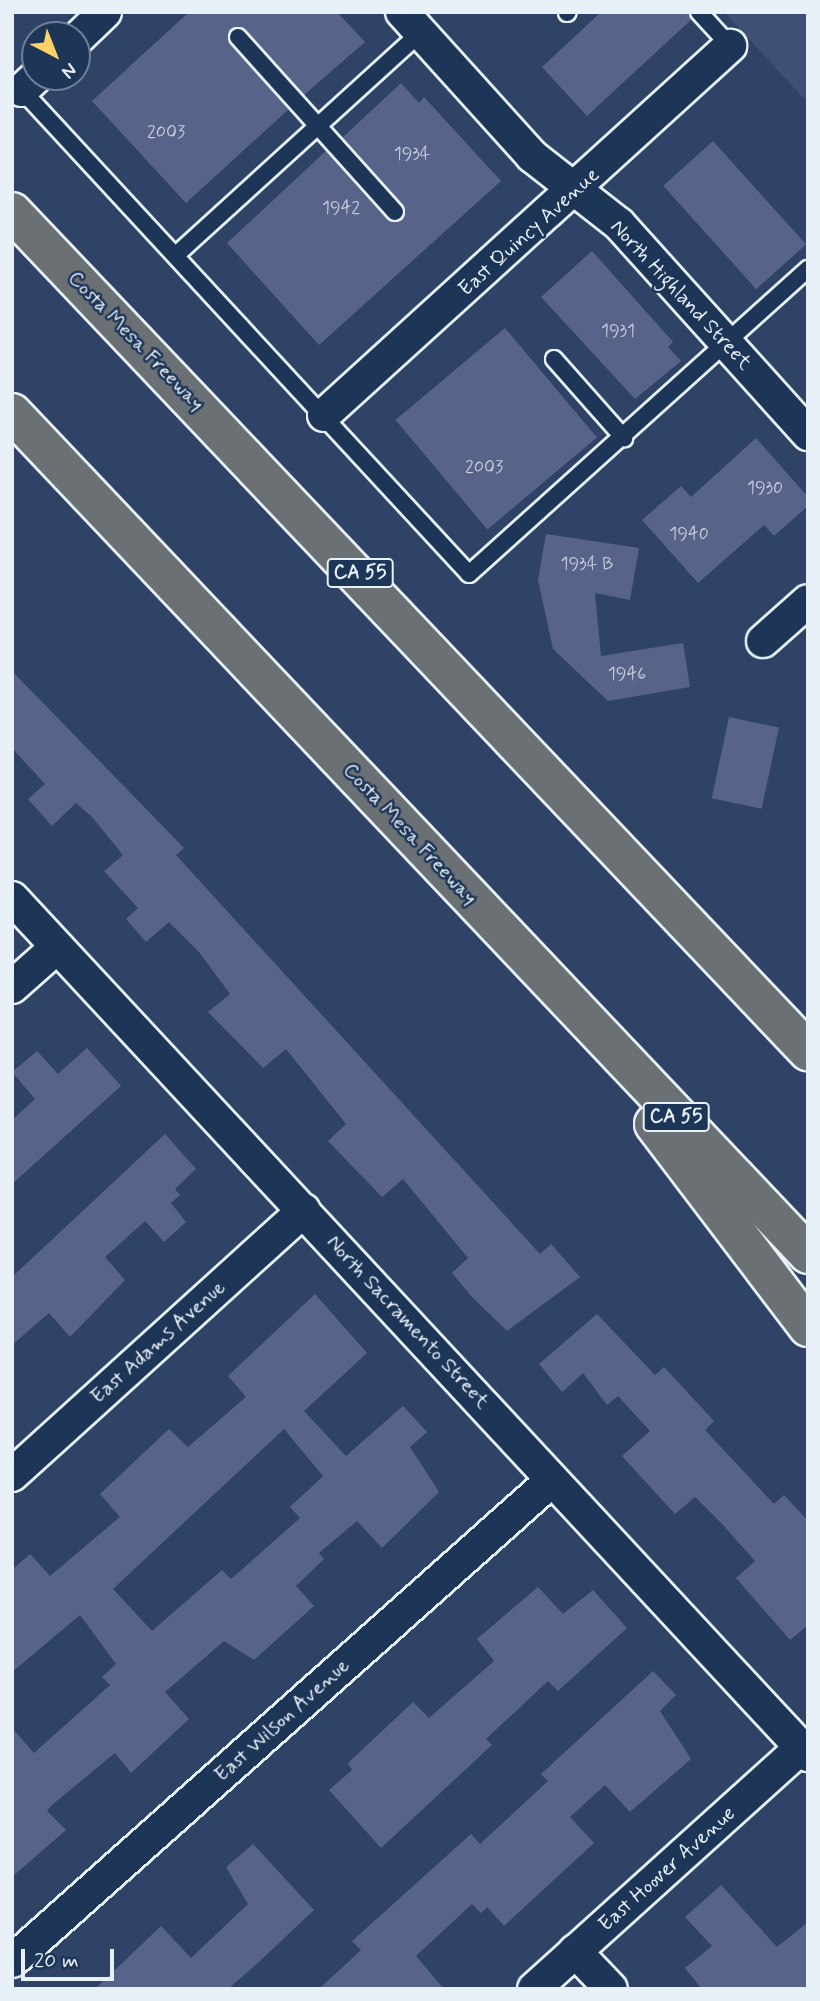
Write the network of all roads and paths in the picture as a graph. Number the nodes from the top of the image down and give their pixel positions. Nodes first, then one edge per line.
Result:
1 (105, 12) edge
2 (699, 12) edge
3 (411, 22) edge
4 (91, 26) edge
5 (238, 37) dead end
6 (730, 46) joint
7 (31, 91) edge
8 (319, 125) junction
9 (576, 191) junction
10 (12, 212) edge
11 (395, 212) dead end
12 (176, 255) junction
13 (808, 269) edge
14 (729, 345) junction
15 (554, 359) dead end
16 (12, 413) edge
17 (324, 415) junction
18 (808, 434) edge
19 (624, 438) junction
20 (808, 601) edge
21 (763, 641) dead end
22 (12, 898) edge
23 (704, 938) junction
24 (57, 947) junction
25 (545, 980) junction
26 (12, 988) edge
27 (808, 1016) edge
28 (808, 1051) edge
29 (304, 1210) junction
30 (808, 1254) edge
31 (808, 1327) edge
32 (12, 1475) edge
33 (552, 1480) junction
34 (804, 1752) edge
35 (575, 1951) junction
36 (12, 1961) edge
37 (534, 1989) edge
38 (611, 1989) edge

1 - 4 street
2 - 6 lane
3 - 8 lane
3 - 9 street, North Highland Street
5 - 8 lane
6 - 9 street, East Quincy Avenue
7 - 12 lane
8 - 11 lane
8 - 12 lane
9 - 14 street, North Highland Street
9 - 17 street, East Quincy Avenue
10 - 23 highway, Costa Mesa Freeway / CA 55
12 - 17 lane
13 - 14 lane
14 - 18 street, North Highland Street
14 - 19 lane
15 - 19 lane
16 - 25 highway, Costa Mesa Freeway / CA 55
17 - 19 lane
20 - 21 street
22 - 24 street, North Sacramento Street
23 - 27 highway
23 - 28 highway, Costa Mesa Freeway / CA 55
24 - 26 street
24 - 29 street, North Sacramento Street
25 - 30 highway, Costa Mesa Freeway / CA 55
25 - 31 highway
29 - 32 street, East Adams Avenue
29 - 33 street, North Sacramento Street
33 - 34 street, North Sacramento Street
33 - 36 street, East Wilson Avenue
34 - 35 street, East Hoover Avenue
35 - 37 street, East Hoover Avenue
35 - 38 street

